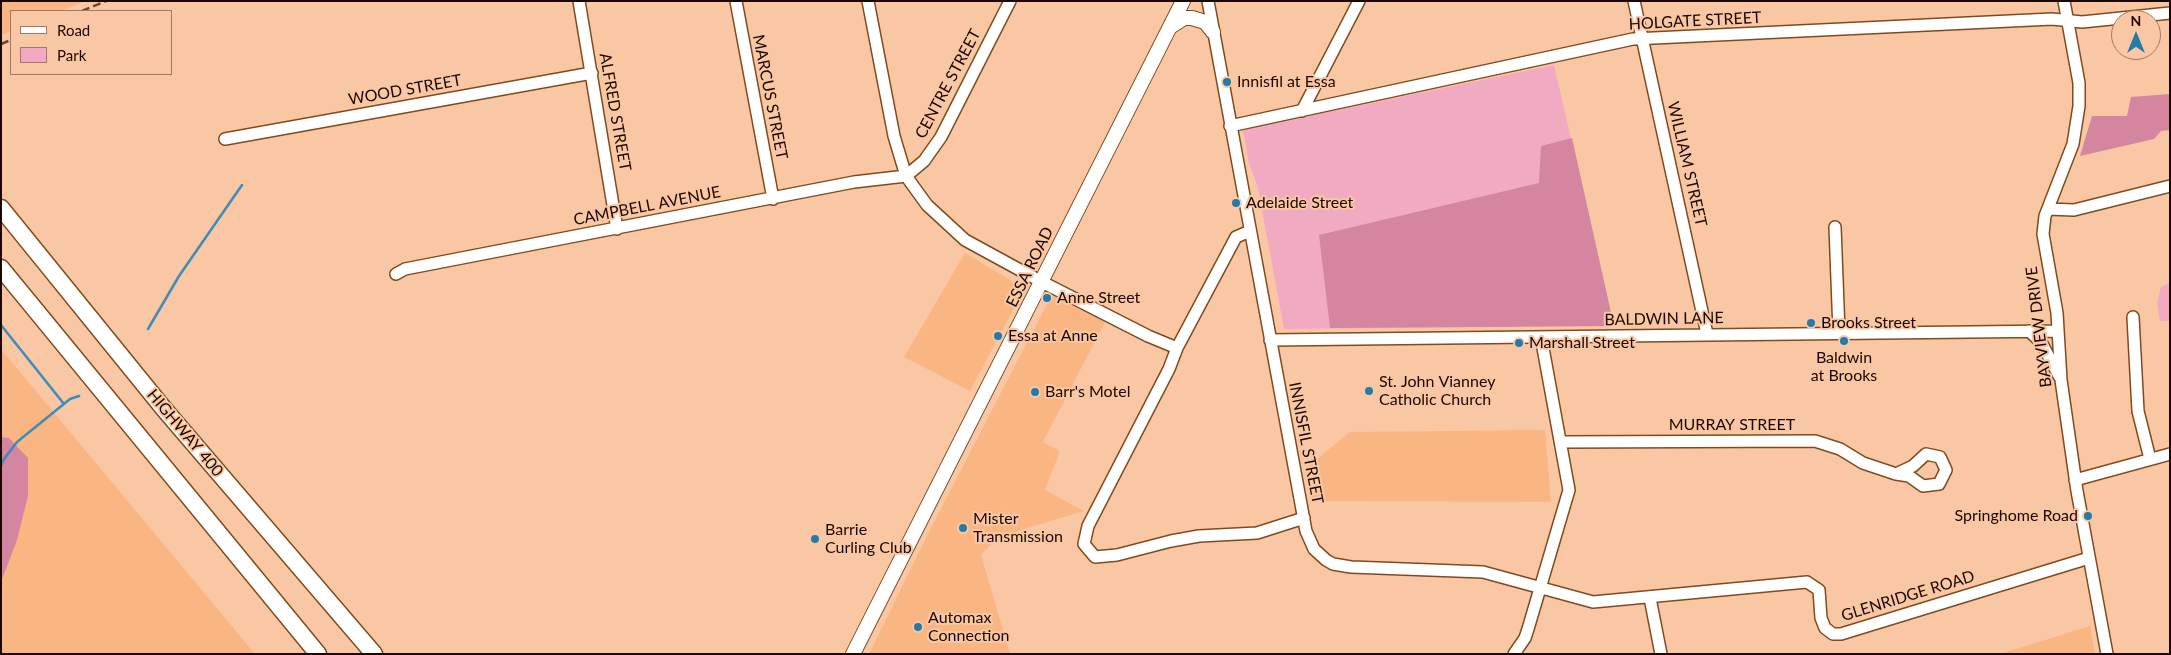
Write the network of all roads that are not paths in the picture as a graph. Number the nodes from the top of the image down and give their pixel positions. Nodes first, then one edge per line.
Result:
1 (579, 1) edge
2 (736, 1) edge
3 (868, 1) edge
4 (1010, 1) edge
5 (1183, 1) edge
6 (1208, 1) edge
7 (1359, 1) edge
8 (1634, 1) edge
9 (2064, 1) edge
10 (2170, 13) edge
11 (2068, 21) junction
12 (1170, 28) junction
13 (1213, 32) junction
14 (1642, 38) junction
15 (592, 73) junction
16 (1302, 110) junction
17 (1230, 126) junction
18 (225, 139) dead end
19 (906, 176) junction
20 (2170, 186) edge
21 (773, 199) junction
22 (1, 208) edge
23 (2048, 209) junction
24 (1835, 227) dead end
25 (617, 229) junction
26 (1250, 231) junction
27 (1, 268) edge
28 (396, 274) dead end
29 (1042, 282) junction
30 (2133, 316) dead end
31 (2029, 331) junction
32 (2058, 331) junction
33 (1839, 332) junction
34 (1707, 334) junction
35 (1541, 337) junction
36 (1270, 340) junction
37 (1178, 348) junction
38 (2061, 380) junction
39 (1561, 442) junction
40 (2170, 454) edge
41 (2150, 459) junction
42 (1896, 474) dead end
43 (2075, 480) junction
44 (1304, 518) junction
45 (2089, 558) junction
46 (1540, 588) junction
47 (1650, 598) junction
48 (344, 617) junction
49 (318, 654) edge
50 (374, 654) edge
51 (381, 654) edge
52 (853, 654) edge
53 (1514, 654) edge
54 (1661, 654) edge
55 (2107, 654) edge

1 - 15 street, ALFRED STREET
2 - 21 street, MARCUS STREET
3 - 19 street
4 - 19 street, CENTRE STREET
5 - 12 main road, ESSA ROAD
6 - 13 street, INNISFIL STREET
7 - 16 street
8 - 14 street, WILLIAM STREET
9 - 11 street, BAYVIEW DRIVE
10 - 11 street, HOLGATE STREET
11 - 14 street, HOLGATE STREET
11 - 23 street, BAYVIEW DRIVE
12 - 13 main road
12 - 29 main road, ESSA ROAD
13 - 17 street, INNISFIL STREET
14 - 16 street, HOLGATE STREET
14 - 34 street, WILLIAM STREET
15 - 18 street, WOOD STREET
15 - 25 street, ALFRED STREET
16 - 17 street, HOLGATE STREET
17 - 26 street, INNISFIL STREET
19 - 21 street, CAMPBELL AVENUE
19 - 29 street
20 - 23 street
21 - 25 street, CAMPBELL AVENUE
22 - 48 highway, HIGHWAY 400
23 - 32 street, BAYVIEW DRIVE
24 - 33 street
25 - 28 street, CAMPBELL AVENUE
26 - 36 street, INNISFIL STREET
26 - 37 street
27 - 49 highway
29 - 37 street
29 - 52 main road, ESSA ROAD
30 - 41 street
31 - 32 street, BALDWIN LANE
31 - 33 street, BALDWIN LANE
31 - 38 street
32 - 38 street, BAYVIEW DRIVE
33 - 34 street, BALDWIN LANE
34 - 35 street, BALDWIN LANE
35 - 36 street, BALDWIN LANE
35 - 39 street
36 - 44 street, INNISFIL STREET
37 - 44 street
38 - 43 street, BAYVIEW DRIVE
39 - 42 street, MURRAY STREET
39 - 46 street
40 - 41 street
41 - 43 street
43 - 45 street, BAYVIEW DRIVE
44 - 46 street, INNISFIL STREET
45 - 47 street, GLENRIDGE ROAD
45 - 55 street, BAYVIEW DRIVE
46 - 47 street, INNISFIL STREET
46 - 53 street
47 - 54 street
48 - 50 highway, HIGHWAY 400
48 - 51 highway

